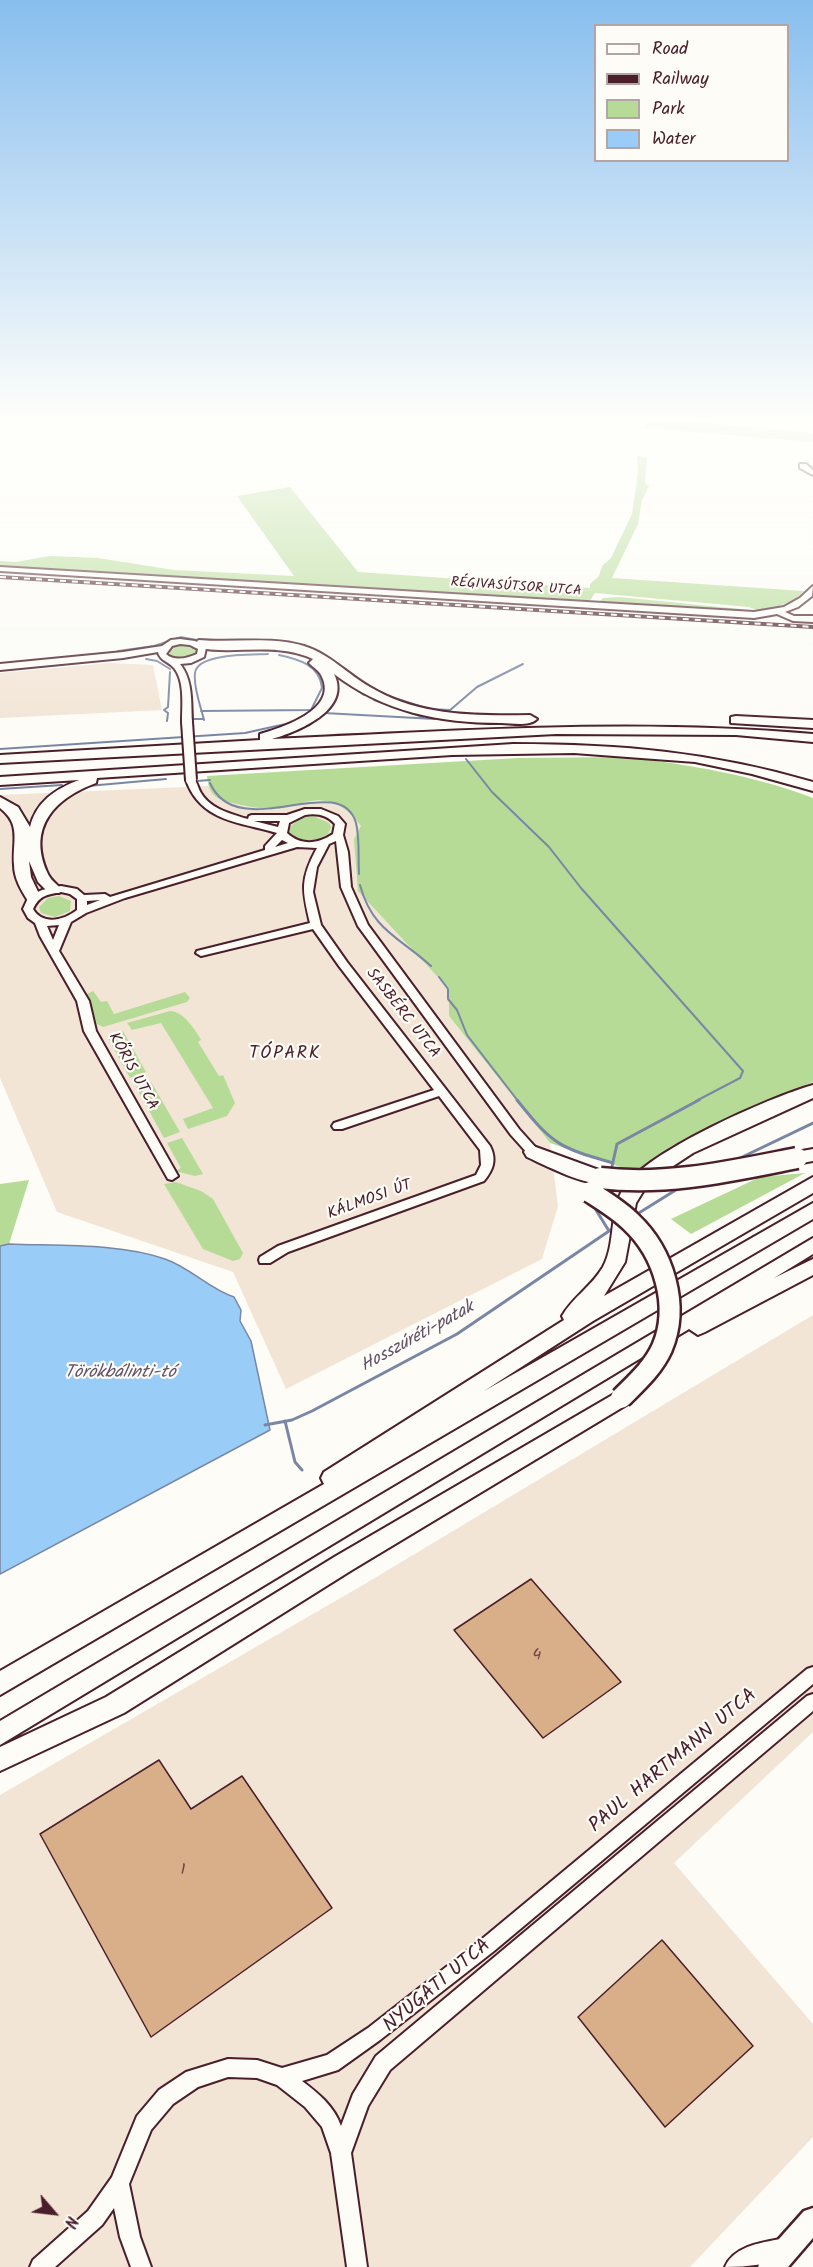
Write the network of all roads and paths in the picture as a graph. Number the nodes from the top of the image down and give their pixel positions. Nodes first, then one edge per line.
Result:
1 (0, 569) edge
2 (813, 588) edge
3 (778, 612) junction
4 (813, 619) edge
5 (198, 653) junction
6 (166, 655) junction
7 (0, 667) edge
8 (184, 678) junction
9 (558, 722) junction
10 (813, 724) edge
11 (766, 734) junction
12 (813, 738) edge
13 (237, 745) junction
14 (213, 746) junction
15 (0, 759) edge
16 (0, 768) edge
17 (110, 773) junction
18 (0, 781) edge
19 (813, 786) edge
20 (0, 801) edge
21 (236, 817) junction
22 (288, 818) junction
23 (282, 833) junction
24 (338, 835) junction
25 (325, 843) junction
26 (299, 844) junction
27 (266, 851) junction
28 (312, 867) junction
29 (54, 890) junction
30 (121, 896) junction
31 (33, 898) junction
32 (82, 898) junction
33 (82, 911) junction
34 (40, 921) junction
35 (66, 921) junction
36 (316, 925) junction
37 (54, 950) junction
38 (201, 953) dead end
39 (442, 1091) junction
40 (813, 1091) edge
41 (338, 1126) dead end
42 (533, 1152) joint
43 (805, 1157) edge
44 (485, 1172) joint
45 (171, 1176) dead end
46 (813, 1184) edge
47 (595, 1185) junction
48 (813, 1210) edge
49 (813, 1245) edge
50 (265, 1260) dead end
51 (813, 1266) edge
52 (530, 1351) junction
53 (602, 1372) junction
54 (219, 1556) junction
55 (813, 1674) edge
56 (0, 1684) edge
57 (813, 1701) edge
58 (0, 1734) edge
59 (0, 1759) edge
60 (562, 1883) joint
61 (282, 2077) junction
62 (341, 2153) junction
63 (119, 2184) junction
64 (813, 2220) edge
65 (787, 2248) junction
66 (40, 2267) edge
67 (141, 2267) edge
68 (357, 2267) edge
69 (735, 2267) edge
70 (771, 2267) edge

1 - 3 street, RÉGIVASÚTSOR UTCA
2 - 3 street
3 - 4 street, RÉGIVASÚTSOR UTCA
5 - 6 street
5 - 6 street
5 - 8 street
5 - 9 highway
5 - 14 highway
6 - 7 street
6 - 8 street
8 - 21 street, bridge
9 - 10 highway
9 - 13 highway
11 - 12 highway
11 - 13 highway
11 - 16 highway
13 - 14 highway
14 - 15 highway
17 - 18 highway
17 - 19 highway
17 - 29 highway
20 - 31 highway
21 - 22 street
21 - 23 street
22 - 23 street
22 - 24 street
23 - 26 street
23 - 27 street
24 - 25 street
24 - 42 street
25 - 26 street
25 - 28 street, SASBÉRC UTCA
26 - 27 street
26 - 28 street, SASBÉRC UTCA
27 - 30 street
28 - 36 street, SASBÉRC UTCA
29 - 31 street
29 - 32 street
30 - 32 street
30 - 33 street
31 - 34 street, KŐRIS UTCA
32 - 33 street
33 - 35 street
34 - 35 street
34 - 37 street, KŐRIS UTCA
35 - 37 street
36 - 38 street
36 - 39 street, SASBÉRC UTCA
37 - 45 street, KŐRIS UTCA
39 - 41 street
39 - 44 street, SASBÉRC UTCA
40 - 52 highway
42 - 47 highway
43 - 47 highway, bridge
44 - 50 street, KÁLMOSI ÚT
46 - 52 highway
47 - 59 highway, bridge
48 - 54 highway
49 - 53 highway
51 - 53 highway
52 - 54 highway
53 - 58 highway
54 - 56 highway
55 - 60 street, PAUL HARTMANN UTCA
57 - 62 street, NYUGATI UTCA
60 - 61 street, NYUGATI UTCA
61 - 62 street
61 - 63 street
62 - 68 street
63 - 66 street
63 - 67 street
64 - 65 main road
65 - 69 street
65 - 70 main road

